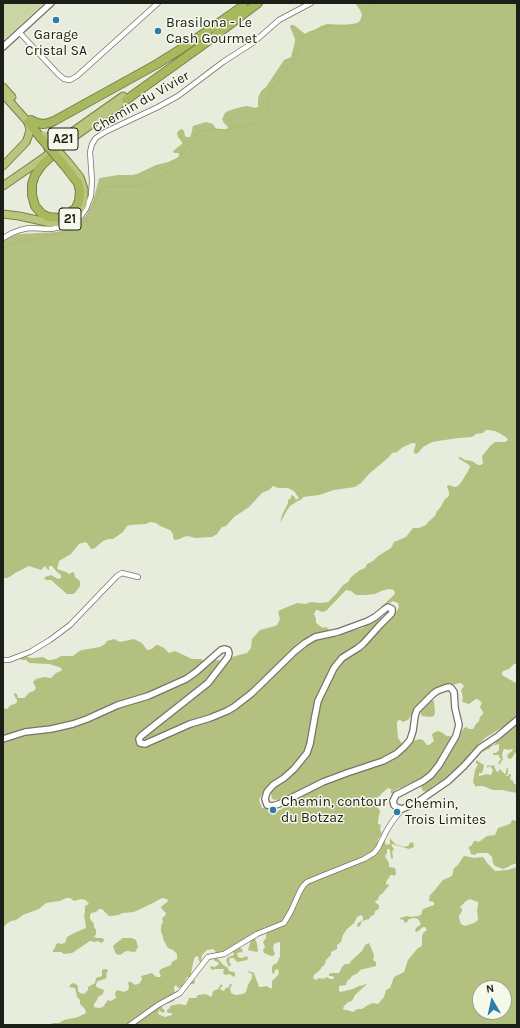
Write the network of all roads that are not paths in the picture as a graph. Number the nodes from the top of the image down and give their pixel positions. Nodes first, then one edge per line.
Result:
1 (51, 3) edge
2 (158, 3) edge
3 (258, 3) edge
4 (311, 3) edge
5 (245, 4) edge
6 (19, 32) junction
7 (3, 47) edge
8 (3, 87) edge
9 (3, 94) edge
10 (124, 98) junction
11 (29, 121) junction
12 (64, 144) junction
13 (66, 164) junction
14 (3, 166) edge
15 (3, 182) edge
16 (3, 186) edge
17 (3, 214) edge
18 (3, 238) edge
19 (138, 577) dead end
20 (3, 660) edge
21 (517, 720) edge
22 (3, 739) edge
23 (401, 809) junction
24 (130, 1025) edge

1 - 6 street
2 - 6 street
3 - 10 highway, A21
4 - 18 street, Chemin du Vivier
5 - 10 highway, A21
5 - 11 highway
6 - 7 street
8 - 11 highway
9 - 11 highway
10 - 12 highway, A21
10 - 15 highway, A21
11 - 13 highway, bridge
11 - 14 highway
12 - 13 highway
12 - 16 highway, A21
13 - 17 highway, 21
19 - 20 street
21 - 23 street
22 - 23 street
23 - 24 street

